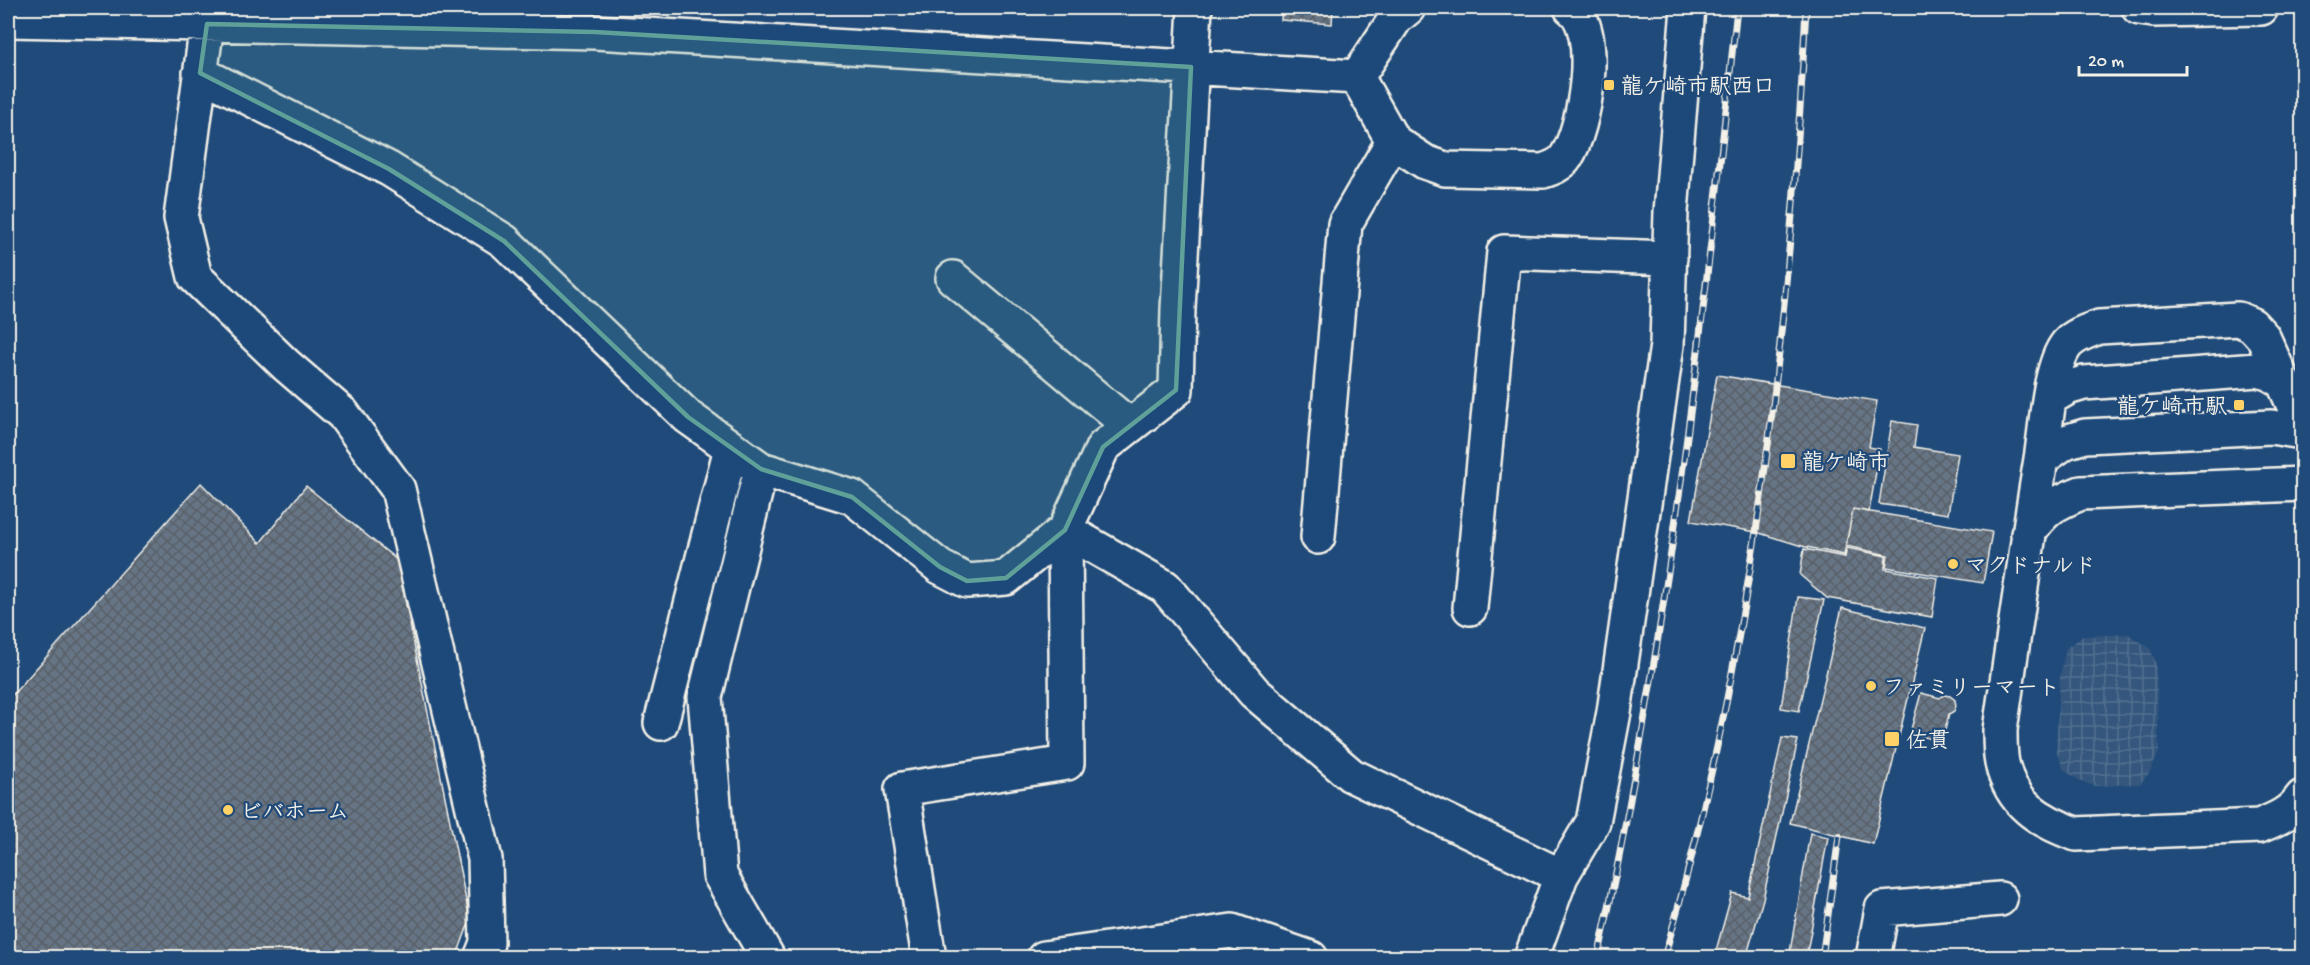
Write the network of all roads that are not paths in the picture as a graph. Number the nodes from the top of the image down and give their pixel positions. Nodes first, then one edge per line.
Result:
1 (1195, 8) edge
2 (1571, 8) edge
3 (1688, 8) edge
4 (2139, 8) edge
5 (2262, 8) edge
6 (1398, 11) edge
7 (206, 16) edge
8 (323, 17) edge
9 (8, 20) edge
10 (1191, 67) junction
11 (200, 73) junction
12 (1357, 77) junction
13 (1393, 141) junction
14 (1670, 258) junction
15 (953, 278) dead end
16 (2282, 381) junction
17 (2050, 398) junction
18 (2302, 420) edge
19 (1130, 426) junction
20 (2302, 432) edge
21 (731, 448) junction
22 (2041, 459) junction
23 (761, 469) junction
24 (2302, 484) edge
25 (1065, 530) junction
26 (2028, 534) junction
27 (1318, 537) dead end
28 (1470, 608) dead end
29 (661, 723) dead end
30 (2302, 797) edge
31 (1561, 876) junction
32 (2000, 898) dead end
33 (1534, 947) edge
34 (481, 957) edge
35 (768, 957) edge
36 (929, 957) edge
37 (1044, 957) edge
38 (1311, 957) edge
39 (1509, 957) edge
40 (1873, 957) edge

1 - 10 street
2 - 13 street
3 - 14 street
4 - 5 street
6 - 12 street
7 - 8 street
7 - 9 street
7 - 11 street
8 - 10 street
10 - 12 street
10 - 19 street
11 - 21 street
11 - 34 street
12 - 13 street
13 - 27 street
14 - 28 street
14 - 31 street
15 - 19 street
16 - 17 street
16 - 17 street
16 - 18 street
17 - 22 street
19 - 25 street
20 - 22 street
21 - 23 street
21 - 29 street
22 - 26 street
23 - 25 street
23 - 35 street
24 - 26 street
25 - 31 street
25 - 36 street
26 - 30 street
31 - 33 street
32 - 40 street
33 - 39 street
37 - 38 street

